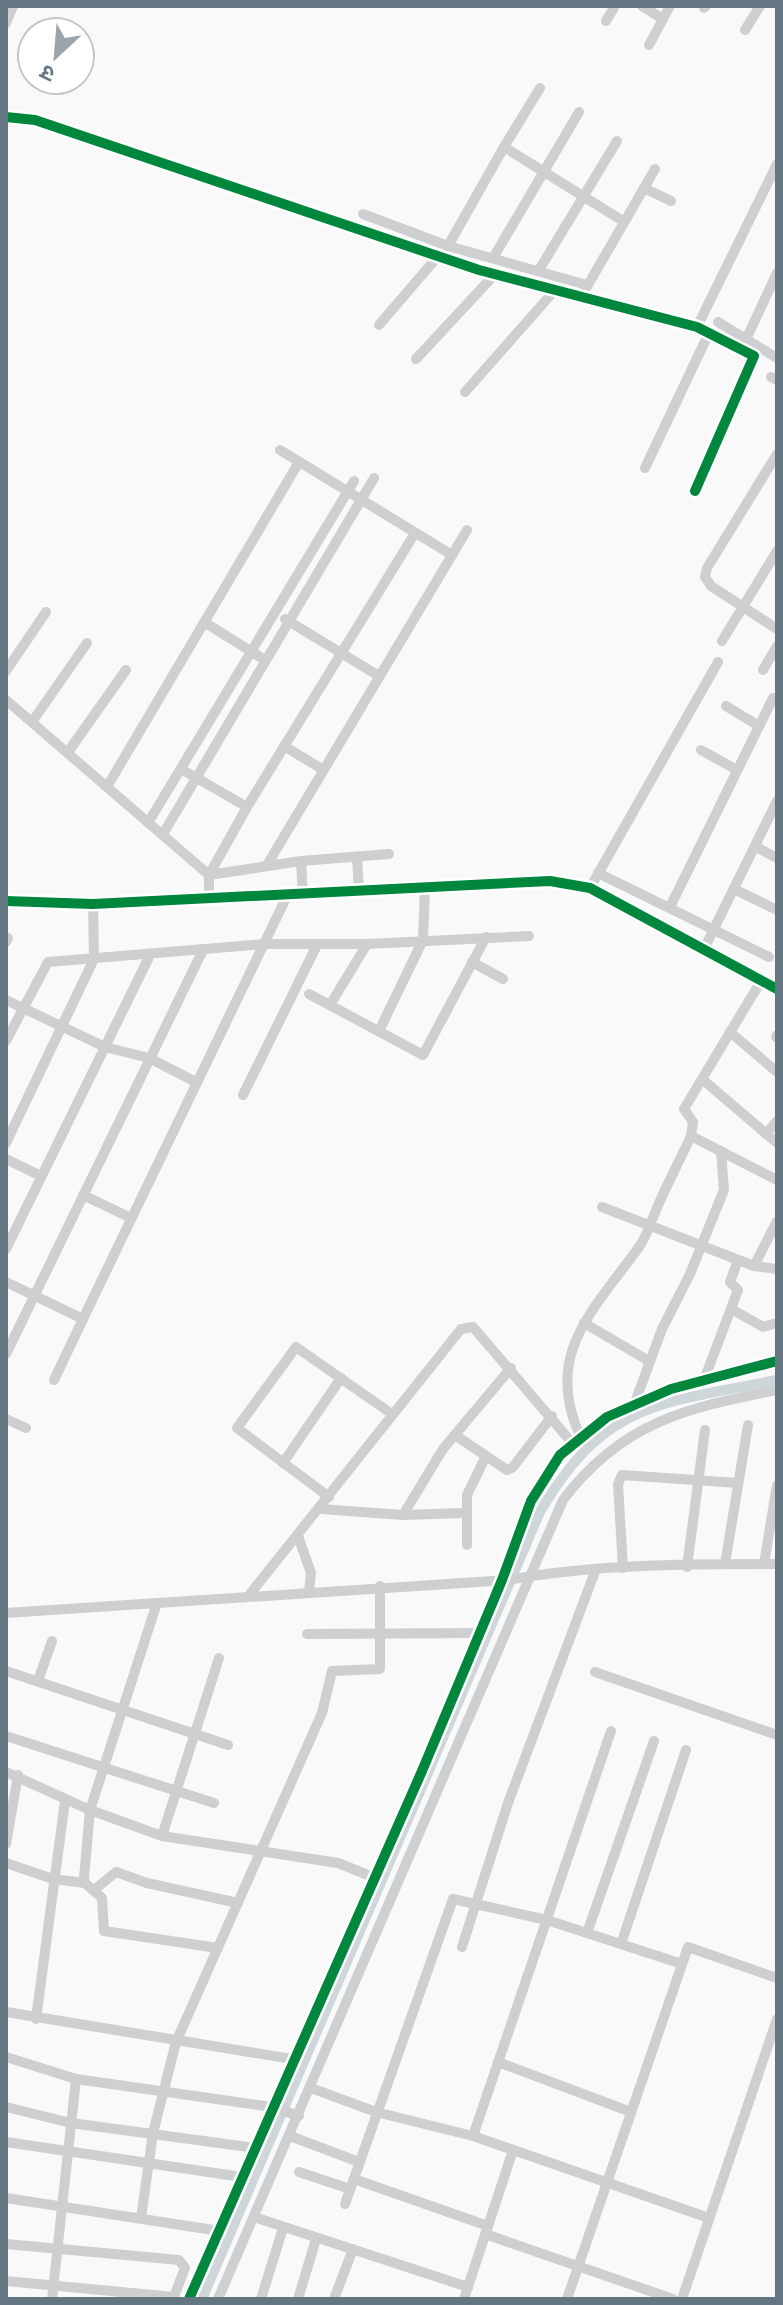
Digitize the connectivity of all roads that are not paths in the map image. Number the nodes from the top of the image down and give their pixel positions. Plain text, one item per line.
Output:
1 (13, 6) edge
2 (615, 6) edge
3 (642, 6) edge
4 (670, 6) edge
5 (760, 6) edge
6 (663, 19) junction
7 (606, 21) dead end
8 (6, 23) edge
9 (745, 30) dead end
10 (649, 45) dead end
11 (540, 88) dead end
12 (579, 112) dead end
13 (6, 117) edge
14 (617, 141) dead end
15 (504, 147) junction
16 (777, 164) edge
17 (655, 169) dead end
18 (543, 171) junction
19 (644, 188) junction
20 (583, 196) junction
21 (671, 201) dead end
22 (363, 214) dead end
23 (623, 221) junction
24 (448, 246) junction
25 (439, 255) junction
26 (493, 258) junction
27 (539, 270) junction
28 (496, 273) junction
29 (777, 273) edge
30 (555, 290) junction
31 (584, 290) junction
32 (718, 322) dead end
33 (379, 325) dead end
34 (697, 327) junction
35 (708, 335) junction
36 (744, 343) junction
37 (777, 358) edge
38 (416, 359) dead end
39 (465, 392) dead end
40 (280, 450) dead end
41 (777, 454) edge
42 (299, 462) junction
43 (645, 468) dead end
44 (374, 478) dead end
45 (354, 481) dead end
46 (695, 491) dead end
47 (349, 493) junction
48 (360, 500) junction
49 (467, 530) dead end
50 (415, 533) junction
51 (777, 551) edge
52 (452, 555) junction
53 (742, 608) junction
54 (46, 612) dead end
55 (276, 613) junction
56 (287, 621) junction
57 (204, 622) junction
58 (777, 629) edge
59 (722, 641) dead end
60 (87, 643) dead end
61 (777, 646) edge
62 (251, 652) junction
63 (340, 653) junction
64 (265, 660) junction
65 (718, 662) dead end
66 (126, 670) dead end
67 (763, 670) dead end
68 (6, 671) edge
69 (379, 676) junction
70 (773, 698) dead end
71 (6, 700) edge
72 (726, 706) dead end
73 (32, 722) junction
74 (759, 726) junction
75 (284, 746) junction
76 (701, 750) dead end
77 (68, 752) junction
78 (181, 769) junction
79 (322, 769) junction
80 (737, 770) junction
81 (197, 778) junction
82 (108, 785) junction
83 (777, 801) edge
84 (247, 807) junction
85 (148, 823) junction
86 (163, 834) junction
87 (756, 847) junction
88 (389, 854) dead end
89 (357, 857) junction
90 (777, 858) edge
91 (301, 861) junction
92 (267, 865) junction
93 (594, 880) junction
94 (359, 883) junction
95 (209, 887) junction
96 (302, 887) junction
97 (425, 888) junction
98 (734, 889) junction
99 (287, 896) junction
100 (6, 901) edge
101 (93, 904) junction
102 (670, 907) junction
103 (777, 910) edge
104 (529, 936) dead end
105 (486, 937) junction
106 (423, 940) junction
107 (709, 940) junction
108 (265, 944) junction
109 (367, 944) junction
110 (317, 945) junction
111 (202, 952) junction
112 (150, 955) junction
113 (769, 957) dead end
114 (94, 959) junction
115 (472, 962) junction
116 (503, 979) dead end
117 (761, 981) junction
118 (777, 989) edge
119 (309, 994) dead end
120 (6, 1000) edge
121 (330, 1005) junction
122 (23, 1009) junction
123 (63, 1029) junction
124 (379, 1031) junction
125 (730, 1032) junction
126 (6, 1041) edge
127 (105, 1047) junction
128 (149, 1058) junction
129 (777, 1072) edge
130 (702, 1079) junction
131 (196, 1082) junction
132 (243, 1095) dead end
133 (777, 1121) edge
134 (766, 1134) junction
135 (691, 1136) junction
136 (6, 1143) edge
137 (777, 1143) edge
138 (721, 1151) junction
139 (6, 1159) edge
140 (41, 1176) junction
141 (777, 1180) edge
142 (83, 1195) junction
143 (602, 1207) dead end
144 (131, 1218) junction
145 (777, 1221) edge
146 (650, 1227) junction
147 (703, 1245) junction
148 (6, 1249) edge
149 (738, 1260) junction
150 (754, 1266) junction
151 (777, 1269) edge
152 (6, 1282) edge
153 (34, 1296) junction
154 (733, 1310) junction
155 (83, 1319) junction
156 (584, 1323) junction
157 (777, 1323) edge
158 (6, 1354) edge
159 (649, 1361) junction
160 (777, 1361) edge
161 (511, 1368) junction
162 (341, 1378) junction
163 (54, 1380) dead end
164 (704, 1380) junction
165 (777, 1390) edge
166 (634, 1405) junction
167 (392, 1414) junction
168 (552, 1416) junction
169 (6, 1419) edge
170 (748, 1425) dead end
171 (26, 1428) dead end
172 (705, 1430) dead end
173 (455, 1435) junction
174 (577, 1441) junction
175 (485, 1458) junction
176 (283, 1463) junction
177 (699, 1479) junction
178 (738, 1483) junction
179 (777, 1485) edge
180 (329, 1497) junction
181 (321, 1509) junction
182 (465, 1513) junction
183 (403, 1515) junction
184 (298, 1536) junction
185 (467, 1545) dead end
186 (725, 1564) junction
187 (764, 1564) junction
188 (777, 1564) edge
189 (687, 1567) junction
190 (623, 1568) junction
191 (596, 1569) junction
192 (528, 1575) junction
193 (505, 1580) junction
194 (310, 1583) junction
195 (380, 1586) junction
196 (250, 1594) junction
197 (156, 1606) junction
198 (6, 1613) edge
199 (379, 1633) junction
200 (479, 1633) junction
201 (307, 1634) dead end
202 (52, 1641) dead end
203 (219, 1658) dead end
204 (6, 1671) edge
205 (595, 1672) dead end
206 (38, 1681) junction
207 (123, 1707) junction
208 (611, 1731) dead end
209 (194, 1732) junction
210 (777, 1735) edge
211 (6, 1736) edge
212 (654, 1741) dead end
213 (228, 1745) dead end
214 (686, 1750) dead end
215 (103, 1768) junction
216 (6, 1772) edge
217 (18, 1775) junction
218 (176, 1791) junction
219 (65, 1801) junction
220 (214, 1803) dead end
221 (90, 1810) junction
222 (162, 1836) junction
223 (6, 1844) edge
224 (262, 1851) junction
225 (6, 1863) edge
226 (373, 1877) junction
227 (53, 1879) junction
228 (90, 1887) junction
229 (238, 1903) junction
230 (475, 1905) junction
231 (547, 1920) junction
232 (587, 1933) junction
233 (621, 1944) junction
234 (462, 1947) dead end
235 (218, 1948) junction
236 (682, 1964) junction
237 (777, 1978) edge
238 (6, 2012) edge
239 (36, 2019) junction
240 (777, 2019) edge
241 (176, 2042) junction
242 (6, 2057) edge
243 (292, 2059) junction
244 (498, 2062) junction
245 (76, 2079) junction
246 (311, 2088) junction
247 (161, 2090) junction
248 (6, 2107) edge
249 (275, 2108) junction
250 (376, 2112) junction
251 (631, 2112) junction
252 (296, 2115) junction
253 (71, 2123) junction
254 (153, 2133) junction
255 (290, 2136) junction
256 (473, 2136) junction
257 (6, 2142) edge
258 (256, 2148) junction
259 (66, 2150) junction
260 (513, 2150) junction
261 (359, 2162) junction
262 (151, 2163) junction
263 (299, 2172) dead end
264 (242, 2177) junction
265 (607, 2183) junction
266 (352, 2184) junction
267 (6, 2198) edge
268 (345, 2204) dead end
269 (61, 2205) junction
270 (254, 2217) junction
271 (141, 2218) junction
272 (709, 2218) junction
273 (283, 2228) junction
274 (486, 2230) junction
275 (220, 2231) junction
276 (316, 2239) junction
277 (6, 2244) edge
278 (56, 2247) junction
279 (353, 2249) junction
280 (578, 2266) junction
281 (6, 2281) edge
282 (53, 2285) junction
283 (468, 2287) junction
284 (174, 2298) edge
285 (52, 2299) edge
286 (189, 2299) edge
287 (218, 2299) edge
288 (261, 2299) edge
289 (298, 2299) edge
290 (334, 2299) edge
291 (464, 2299) edge
292 (567, 2299) edge
293 (673, 2299) edge
294 (682, 2299) edge

1 - 8 street
2 - 7 street
3 - 6 street
4 - 6 street
5 - 9 street
6 - 10 street
11 - 15 street
12 - 18 street
13 - 25 street
14 - 20 street
15 - 18 street
15 - 24 street
16 - 34 street
17 - 19 street
18 - 20 street
18 - 26 street
19 - 21 street
19 - 23 street
20 - 23 street
20 - 27 street
22 - 24 street
23 - 31 street
24 - 26 street
25 - 28 street
25 - 33 street
26 - 27 street
27 - 31 street
28 - 30 street
28 - 38 street
29 - 36 street
30 - 31 street
30 - 39 street
31 - 34 street
32 - 36 street
34 - 35 street
35 - 36 street
35 - 43 street
36 - 37 street
36 - 46 street
40 - 42 street
41 - 53 street
42 - 47 street
42 - 57 street
44 - 48 street
45 - 47 street
47 - 48 street
47 - 55 street
48 - 50 street
48 - 56 street
49 - 52 street
50 - 52 street
50 - 63 street
51 - 53 street
52 - 69 street
53 - 58 street
53 - 59 street
54 - 68 street
55 - 56 street
55 - 62 street
56 - 63 street
56 - 64 street
57 - 62 street
57 - 82 street
60 - 73 street
61 - 67 street
62 - 64 street
62 - 78 street
63 - 69 street
63 - 75 street
64 - 81 street
65 - 93 street
66 - 77 street
69 - 79 street
70 - 74 street
71 - 73 street
72 - 74 street
73 - 77 street
74 - 80 street
75 - 79 street
75 - 84 street
76 - 80 street
77 - 82 street
78 - 81 street
78 - 85 street
79 - 92 street
80 - 102 street
81 - 84 street
81 - 86 street
82 - 85 street
83 - 87 street
84 - 95 street
85 - 86 street
86 - 95 street
87 - 90 street
87 - 98 street
88 - 89 street
89 - 91 street
89 - 94 street
91 - 92 street
91 - 96 street
92 - 95 street
93 - 97 street
93 - 102 street
93 - 107 street
94 - 96 street
94 - 97 street
95 - 99 street
95 - 101 street
96 - 99 street
97 - 106 street
98 - 103 street
98 - 107 street
99 - 108 street
100 - 101 street
101 - 114 street
102 - 107 street
104 - 105 street
105 - 106 street
105 - 115 street
106 - 109 street
106 - 124 street
107 - 113 street
107 - 117 street
108 - 110 street
108 - 111 street
108 - 131 street
109 - 110 street
109 - 121 street
110 - 132 street
111 - 112 street
111 - 128 street
112 - 114 street
112 - 127 street
114 - 122 street
114 - 123 street
115 - 116 street
115 - 124 street
117 - 118 street
117 - 125 street
119 - 121 street
120 - 122 street
121 - 124 street
122 - 123 street
122 - 126 street
123 - 127 street
123 - 136 street
125 - 129 street
125 - 130 street
127 - 128 street
127 - 140 street
128 - 131 street
128 - 142 street
130 - 134 street
130 - 135 street
131 - 144 street
133 - 134 street
134 - 137 street
135 - 138 street
135 - 146 street
138 - 141 street
138 - 147 street
139 - 140 street
140 - 148 street
142 - 144 street
142 - 153 street
143 - 146 street
144 - 155 street
145 - 150 street
146 - 147 street
146 - 156 street
147 - 149 street
147 - 159 street
149 - 150 street
149 - 154 street
150 - 151 street
152 - 153 street
153 - 155 street
153 - 158 street
154 - 157 street
154 - 164 street
155 - 163 street
156 - 159 street
156 - 174 street
159 - 166 street
160 - 164 street
161 - 167 street
161 - 168 street
161 - 173 street
162 - 167 street
162 - 176 street
162 - 176 street
164 - 166 street
165 - 192 street
166 - 174 street
167 - 180 street
168 - 174 street
168 - 175 street
169 - 171 street
170 - 178 street
172 - 177 street
173 - 175 street
173 - 183 street
174 - 193 street
175 - 182 street
176 - 180 street
177 - 178 street
177 - 189 street
177 - 190 street
178 - 186 street
179 - 187 street
180 - 181 street
181 - 183 street
181 - 184 street
182 - 183 street
182 - 185 street
184 - 194 street
184 - 196 street
186 - 187 street
186 - 189 street
187 - 188 street
189 - 190 street
190 - 191 street
191 - 192 street
191 - 230 street
192 - 193 street
192 - 246 street
193 - 195 street
193 - 200 street
194 - 195 street
194 - 196 street
195 - 199 street
196 - 197 street
197 - 198 street
197 - 207 street
199 - 200 street
199 - 201 street
199 - 224 street
200 - 226 street
202 - 206 street
203 - 209 street
204 - 206 street
205 - 210 street
206 - 207 street
207 - 209 street
207 - 215 street
208 - 231 street
209 - 213 street
209 - 218 street
211 - 215 street
212 - 232 street
214 - 233 street
215 - 218 street
215 - 221 street
216 - 217 street
217 - 219 street
217 - 223 street
218 - 220 street
218 - 222 street
219 - 221 street
219 - 227 street
221 - 222 street
221 - 228 street
222 - 224 street
224 - 226 street
224 - 229 street
225 - 227 street
226 - 243 street
227 - 228 street
227 - 239 street
228 - 229 street
228 - 235 street
229 - 235 street
230 - 231 street
230 - 234 street
230 - 250 street
231 - 232 street
231 - 244 street
232 - 233 street
233 - 236 street
235 - 241 street
236 - 237 street
236 - 251 street
238 - 239 street
239 - 241 street
240 - 272 street
241 - 243 street
241 - 247 street
242 - 245 street
243 - 249 street
244 - 251 street
244 - 256 street
245 - 247 street
245 - 253 street
246 - 250 street
246 - 252 street
247 - 249 street
247 - 254 street
248 - 253 street
249 - 252 street
249 - 258 street
250 - 256 street
250 - 261 street
251 - 265 street
252 - 255 street
253 - 254 street
253 - 259 street
254 - 258 street
254 - 262 street
255 - 261 street
255 - 270 street
256 - 260 street
257 - 259 street
258 - 264 street
259 - 262 street
259 - 269 street
260 - 265 street
260 - 274 street
261 - 266 street
262 - 264 street
262 - 271 street
263 - 266 street
264 - 275 street
265 - 272 street
265 - 280 street
266 - 268 street
266 - 274 street
267 - 269 street
269 - 271 street
269 - 278 street
270 - 273 street
270 - 287 street
271 - 275 street
272 - 294 street
273 - 276 street
273 - 288 street
274 - 280 street
274 - 283 street
275 - 286 street
276 - 279 street
276 - 289 street
277 - 278 street
278 - 282 street
278 - 284 street
279 - 283 street
279 - 290 street
280 - 292 street
280 - 293 street
281 - 282 street
282 - 284 street
282 - 285 street
283 - 291 street

